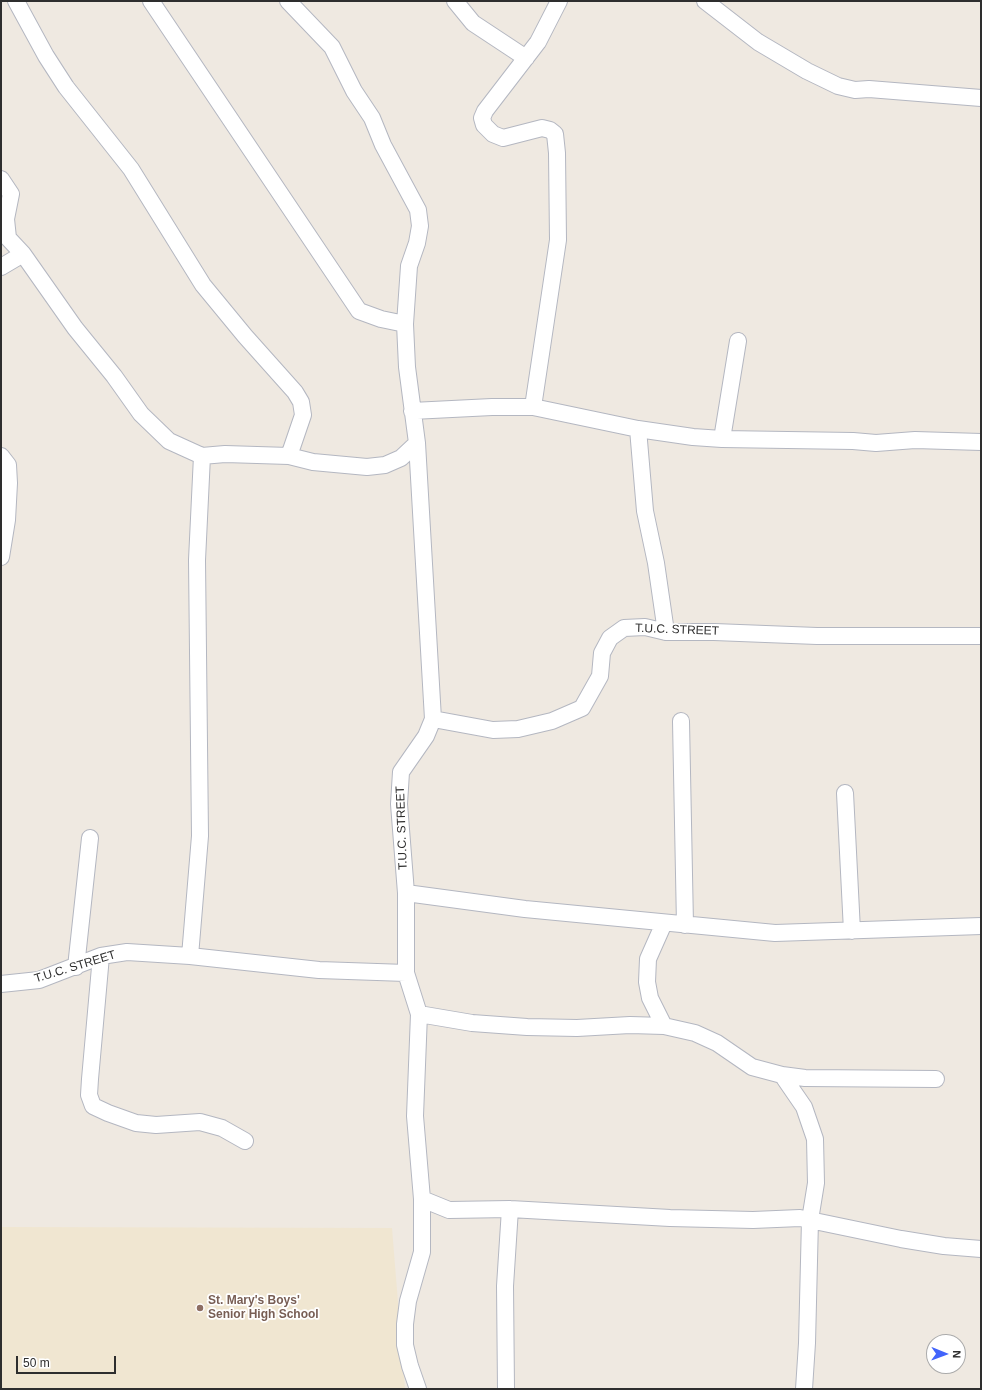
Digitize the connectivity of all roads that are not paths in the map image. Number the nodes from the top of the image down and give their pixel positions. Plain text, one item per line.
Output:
1 (16, 1) edge
2 (152, 1) edge
3 (288, 1) edge
4 (454, 1) edge
5 (559, 1) edge
6 (705, 1) edge
7 (526, 58) junction
8 (981, 98) edge
9 (1, 179) edge
10 (23, 254) junction
11 (1, 267) edge
12 (405, 324) junction
13 (738, 341) dead end
14 (533, 407) junction
15 (412, 411) junction
16 (638, 429) junction
17 (722, 439) junction
18 (981, 442) edge
19 (416, 443) junction
20 (1, 456) edge
21 (202, 456) junction
22 (290, 456) junction
23 (1, 557) edge
24 (666, 632) junction
25 (981, 636) edge
26 (433, 719) junction
27 (681, 721) dead end
28 (845, 793) dead end
29 (90, 838) dead end
30 (406, 893) junction
31 (664, 923) junction
32 (685, 925) junction
33 (981, 926) edge
34 (852, 931) junction
35 (101, 956) junction
36 (190, 956) junction
37 (76, 967) junction
38 (406, 973) junction
39 (1, 984) edge
40 (419, 1014) junction
41 (664, 1026) junction
42 (782, 1075) junction
43 (936, 1079) dead end
44 (245, 1141) dead end
45 (422, 1199) junction
46 (510, 1209) junction
47 (810, 1220) junction
48 (981, 1249) edge
49 (418, 1389) edge
50 (506, 1389) edge
51 (804, 1389) edge

1 - 22 street
2 - 12 street
3 - 12 street
4 - 7 street
5 - 7 street
6 - 8 street
7 - 14 street
9 - 10 street
10 - 11 street
10 - 21 street
12 - 15 street
13 - 17 street
14 - 15 street
14 - 16 street
15 - 19 street
16 - 17 street
16 - 24 street
17 - 18 street
19 - 22 street
19 - 26 street
20 - 23 street
21 - 22 street
21 - 36 street
24 - 25 street, T.U.C. STREET
24 - 26 street, T.U.C. STREET
26 - 30 street, T.U.C. STREET
27 - 32 street
28 - 34 street
29 - 37 street
30 - 31 street
30 - 38 street, T.U.C. STREET
31 - 32 street
31 - 41 street
32 - 34 street
33 - 34 street
35 - 36 street, T.U.C. STREET
35 - 37 street, T.U.C. STREET
35 - 44 street
36 - 38 street, T.U.C. STREET
37 - 39 street, T.U.C. STREET
38 - 40 street
40 - 41 street
40 - 45 street
41 - 42 street
42 - 43 street
42 - 47 street
45 - 46 street
45 - 49 street
46 - 47 street
46 - 50 street
47 - 48 street
47 - 51 street

